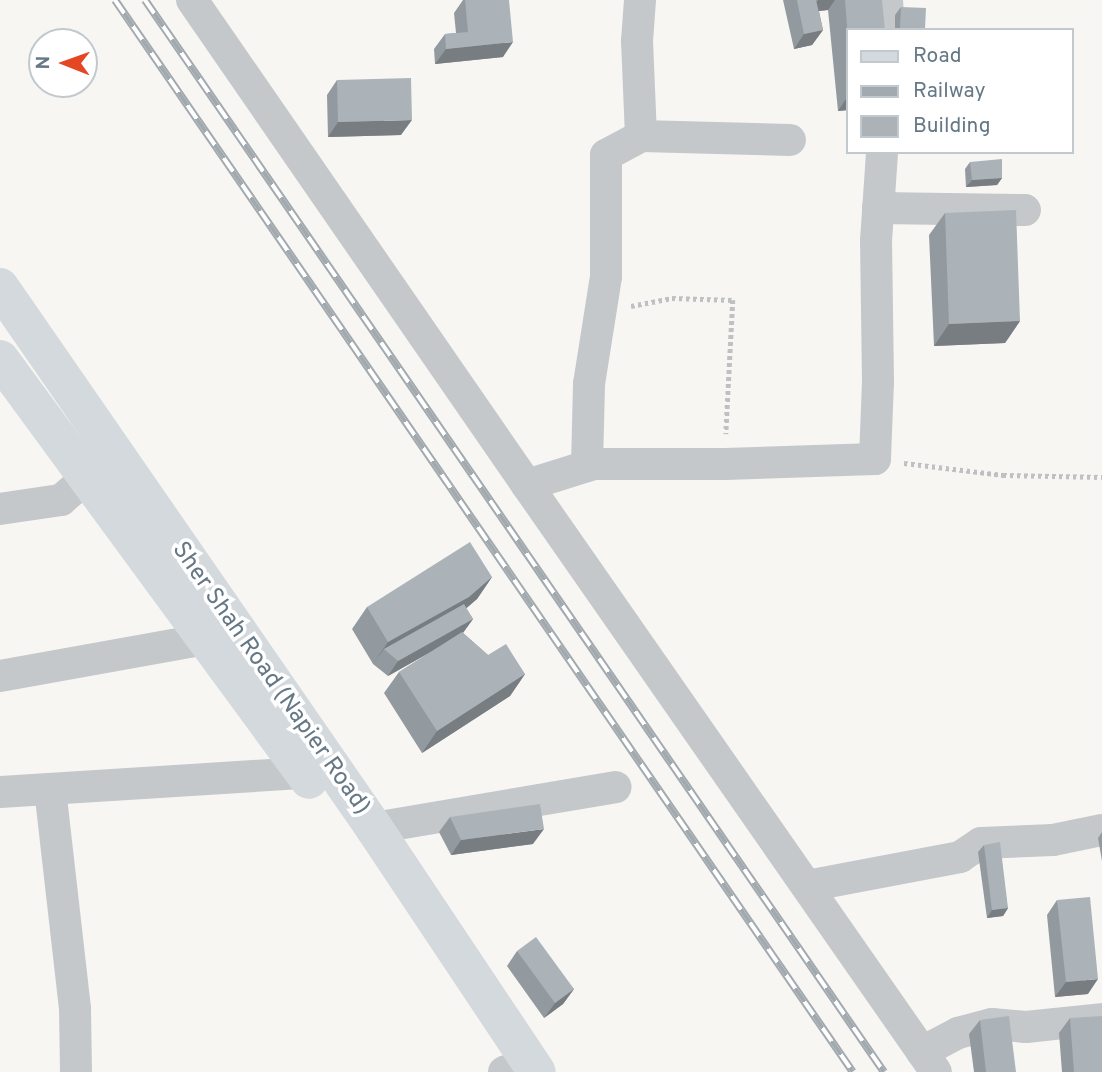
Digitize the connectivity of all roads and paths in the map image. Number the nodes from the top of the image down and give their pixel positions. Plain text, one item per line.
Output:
1 (192, 0) edge
2 (640, 0) edge
3 (887, 0) edge
4 (888, 28) edge
5 (641, 136) junction
6 (790, 140) dead end
7 (882, 154) edge
8 (878, 208) junction
9 (1025, 210) dead end
10 (0, 287) edge
11 (600, 311) junction
12 (0, 359) edge
13 (875, 459) junction
14 (724, 464) junction
15 (587, 466) junction
16 (87, 477) junction
17 (1102, 477) edge
18 (527, 485) junction
19 (0, 509) edge
20 (206, 639) junction
21 (0, 676) edge
22 (304, 773) junction
23 (616, 787) dead end
24 (50, 789) junction
25 (0, 792) edge
26 (374, 828) junction
27 (1102, 830) edge
28 (807, 886) junction
29 (1102, 1019) edge
30 (929, 1062) edge
31 (76, 1072) edge
32 (505, 1072) edge
33 (537, 1072) edge

1 - 18 street
2 - 5 street
3 - 4 street
5 - 6 street
5 - 11 street
7 - 8 street
8 - 9 street
8 - 13 street
10 - 26 main road, Sher Shah Road (Napier Road)
11 - 14 path
11 - 15 street
12 - 16 main road, Sher Shah Road (Napier Road)
13 - 14 street
13 - 17 path
14 - 15 street
15 - 18 street
16 - 19 street
16 - 20 main road, Sher Shah Road (Napier Road)
18 - 28 street
20 - 21 street
20 - 22 main road, Sher Shah Road (Napier Road)
22 - 24 street
22 - 32 main road, Sher Shah Road (Napier Road)
23 - 26 street
24 - 25 street
24 - 31 street
26 - 33 main road, Sher Shah Road (Napier Road)
27 - 28 street
28 - 30 street
29 - 30 street

